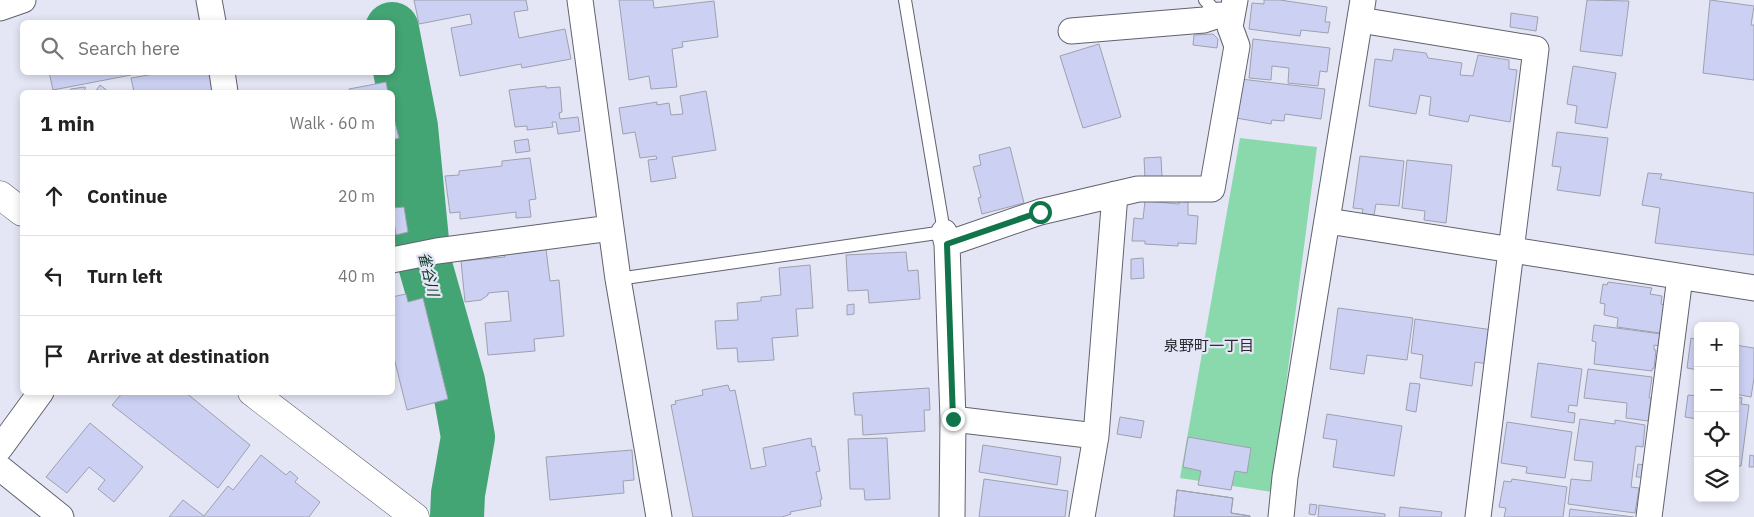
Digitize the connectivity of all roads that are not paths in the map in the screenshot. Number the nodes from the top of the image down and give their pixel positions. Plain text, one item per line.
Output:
1 (23, 0) edge
2 (209, 0) edge
3 (580, 0) edge
4 (905, 0) edge
5 (0, 8) edge
6 (1222, 10) edge
7 (1362, 10) edge
8 (213, 20) edge
9 (1071, 31) dead end
10 (222, 75) edge
11 (225, 90) edge
12 (1115, 194) junction
13 (0, 195) edge
14 (20, 210) edge
15 (1328, 221) junction
16 (611, 228) junction
17 (945, 238) junction
18 (1512, 250) junction
19 (415, 255) edge
20 (1680, 277) junction
21 (618, 279) junction
22 (1754, 288) edge
23 (39, 395) edge
24 (259, 395) edge
25 (277, 403) edge
26 (953, 419) junction
27 (1096, 436) junction
28 (0, 448) edge
29 (0, 468) edge
30 (405, 514) edge
31 (62, 517) edge
32 (659, 517) edge
33 (952, 517) edge
34 (1082, 517) edge
35 (1281, 517) edge
36 (1478, 517) edge
37 (1650, 517) edge

1 - 5 street
2 - 8 street
3 - 16 street
4 - 17 lane
6 - 9 street
6 - 12 street
7 - 15 street
7 - 18 street
10 - 11 street
12 - 17 street
12 - 27 street
13 - 14 street
15 - 18 street
15 - 35 street
16 - 19 street
16 - 21 street
17 - 21 lane
17 - 26 street
18 - 20 street
18 - 36 street
20 - 22 street
20 - 37 street
21 - 32 street
23 - 28 street
24 - 25 street
25 - 30 street
26 - 27 street
26 - 33 street
27 - 34 street
29 - 31 street

